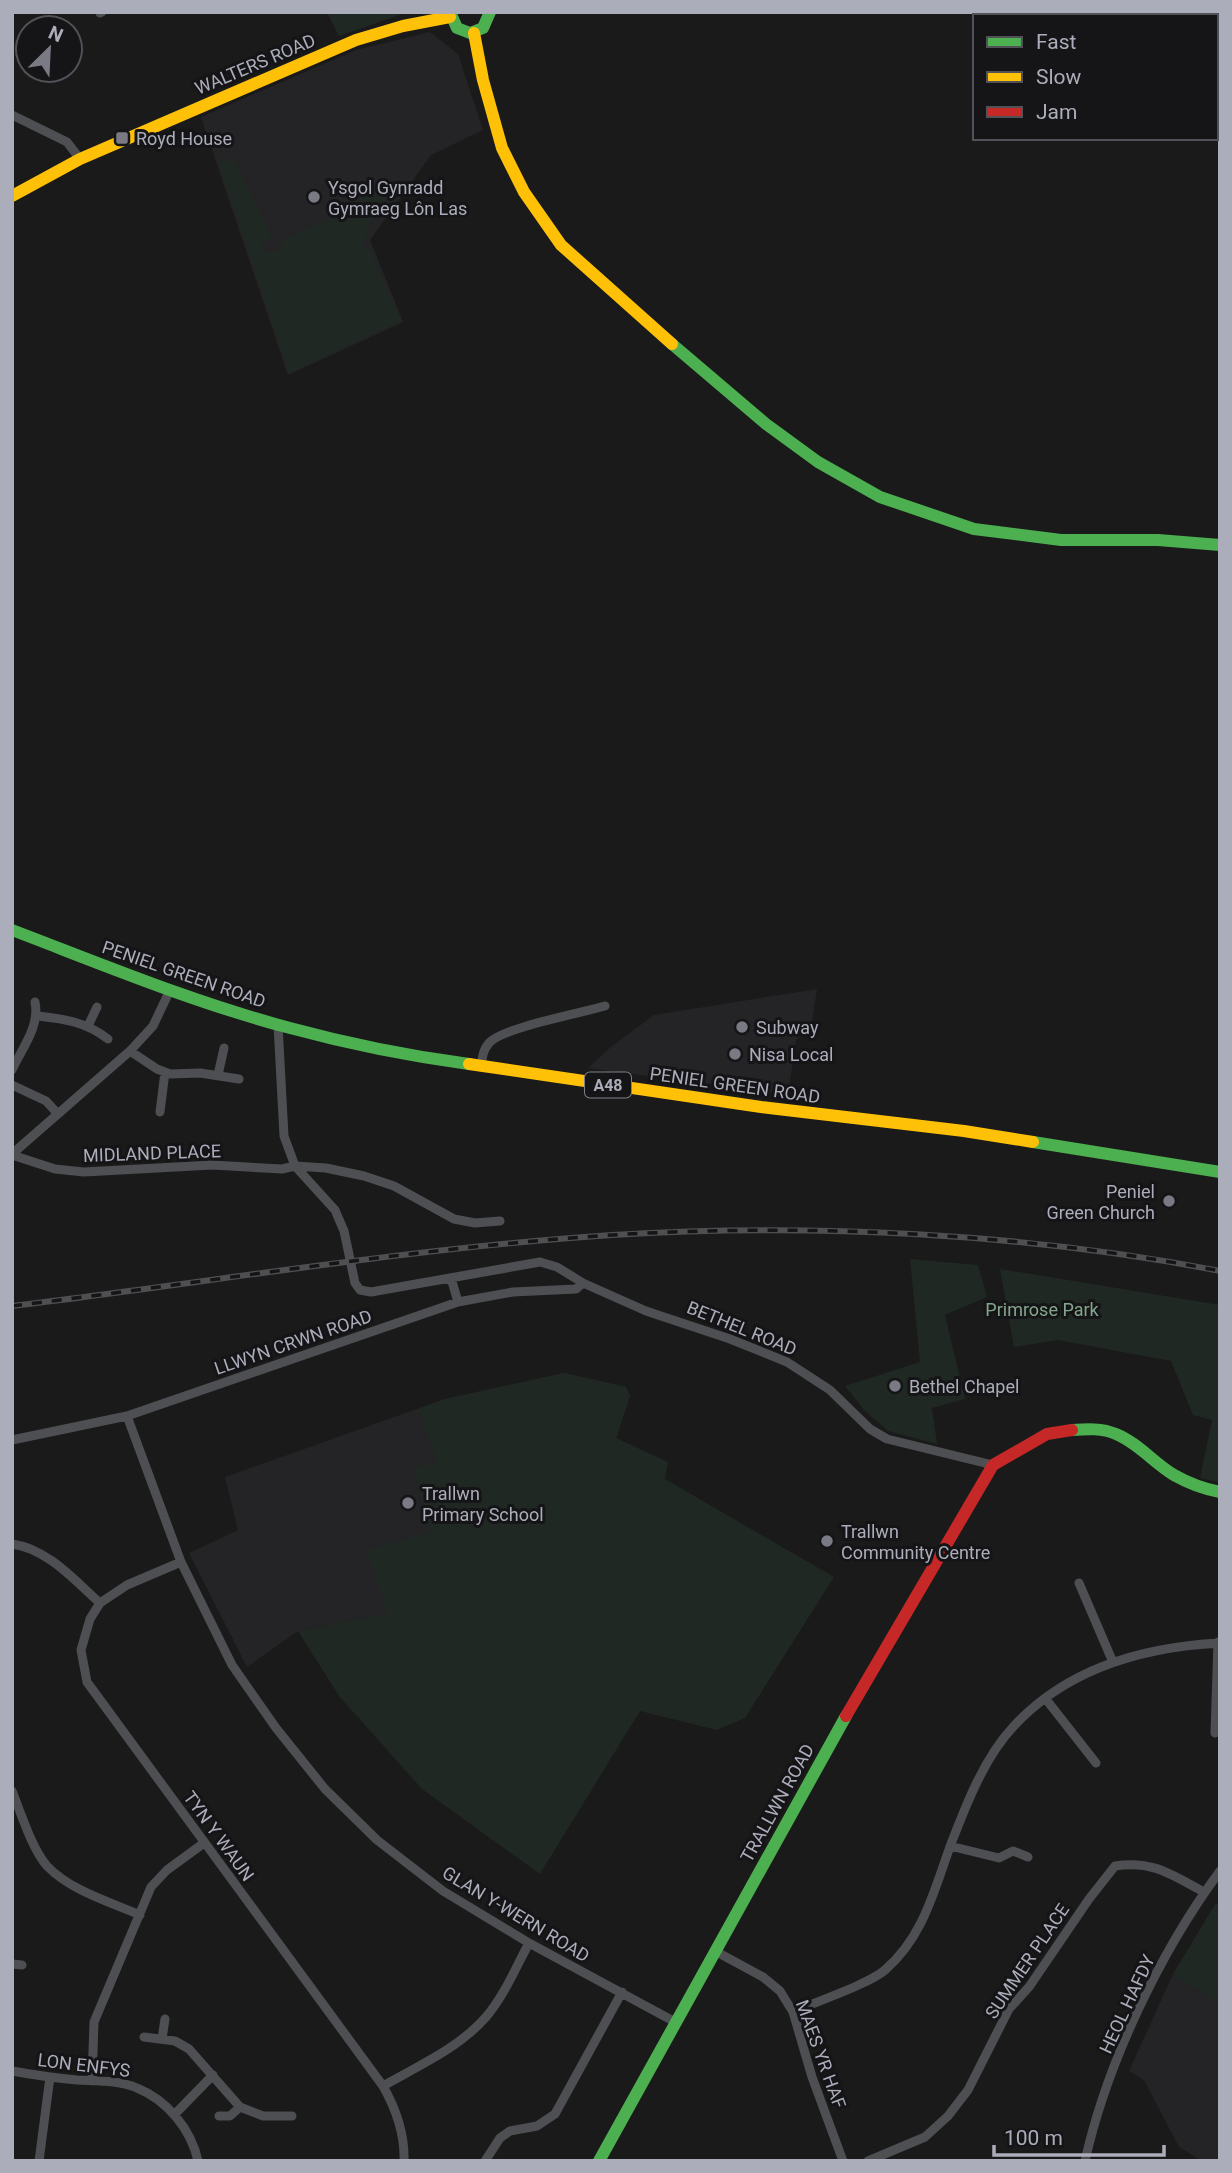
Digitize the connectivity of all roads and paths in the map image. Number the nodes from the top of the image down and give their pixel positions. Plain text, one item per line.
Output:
1 (490, 12) edge
2 (450, 14) edge
3 (474, 33) junction
4 (12, 115) edge
5 (80, 159) junction
6 (12, 196) edge
7 (1220, 545) edge
8 (12, 930) edge
9 (170, 990) junction
10 (35, 1002) dead end
11 (605, 1006) dead end
12 (97, 1007) dead end
13 (38, 1016) junction
14 (278, 1024) junction
15 (88, 1026) junction
16 (108, 1039) dead end
17 (224, 1048) dead end
18 (130, 1051) junction
19 (481, 1067) junction
20 (12, 1070) edge
21 (165, 1072) junction
22 (218, 1075) junction
23 (239, 1079) dead end
24 (12, 1085) edge
25 (160, 1112) dead end
26 (58, 1114) junction
27 (12, 1154) edge
28 (295, 1166) junction
29 (1220, 1172) edge
30 (500, 1221) dead end
31 (451, 1278) junction
32 (583, 1283) junction
33 (458, 1303) junction
34 (127, 1416) junction
35 (12, 1440) edge
36 (992, 1465) junction
37 (1220, 1492) edge
38 (12, 1544) edge
39 (181, 1562) junction
40 (1079, 1583) dead end
41 (100, 1603) junction
42 (1219, 1643) edge
43 (1112, 1660) junction
44 (1045, 1698) junction
45 (1215, 1733) dead end
46 (1096, 1763) dead end
47 (12, 1791) edge
48 (204, 1843) junction
49 (950, 1846) junction
50 (1028, 1857) dead end
51 (1220, 1871) edge
52 (1204, 1892) junction
53 (140, 1915) junction
54 (529, 1943) junction
55 (715, 1951) junction
56 (622, 1992) junction
57 (793, 2012) junction
58 (164, 2019) dead end
59 (677, 2023) junction
60 (144, 2037) dead end
61 (162, 2039) junction
62 (12, 2071) edge
63 (213, 2076) junction
64 (50, 2077) junction
65 (92, 2081) junction
66 (383, 2086) junction
67 (240, 2107) junction
68 (174, 2115) junction
69 (219, 2116) dead end
70 (292, 2116) dead end
71 (39, 2161) edge
72 (198, 2161) edge
73 (404, 2161) edge
74 (485, 2161) edge
75 (599, 2161) edge
76 (844, 2161) edge
77 (868, 2161) edge
78 (1085, 2161) edge

1 - 3 main road
2 - 3 main road
2 - 5 main road, WALTERS ROAD
3 - 7 main road
4 - 5 street
5 - 6 main road, WALTERS ROAD
8 - 9 main road, PENIEL GREEN ROAD / A48
9 - 14 main road, PENIEL GREEN ROAD / A48
9 - 18 street
10 - 13 street
11 - 19 street
12 - 15 street
13 - 15 street
13 - 20 street
14 - 19 main road, PENIEL GREEN ROAD / A48
14 - 28 street
15 - 16 street
17 - 22 street
18 - 21 street
18 - 26 street
19 - 29 main road, PENIEL GREEN ROAD / A48
21 - 22 street
21 - 25 street
22 - 23 street
24 - 26 street
26 - 27 street
27 - 28 street, MIDLAND PLACE
28 - 30 street, MIDLAND PLACE
28 - 31 street, BETHEL ROAD
31 - 32 street, BETHEL ROAD
31 - 33 street
32 - 33 street, LLWYN CRWN ROAD
32 - 36 street, BETHEL ROAD
33 - 34 street, LLWYN CRWN ROAD
34 - 35 street, LLWYN CRWN ROAD
34 - 39 street, GLAN Y-WERN ROAD
36 - 37 main road
36 - 55 main road, TRALLWN ROAD
38 - 41 street
39 - 41 street
39 - 54 street, GLAN Y-WERN ROAD
40 - 43 street
41 - 48 street, TYN Y WAUN
42 - 43 street
42 - 45 street
43 - 44 street
44 - 46 street
44 - 49 street
47 - 53 street
48 - 53 street
48 - 66 street, TYN Y WAUN
49 - 50 street
49 - 57 street
51 - 52 street, HEOL HAFDY
52 - 77 street, SUMMER PLACE
52 - 78 street, HEOL HAFDY
53 - 65 street
54 - 56 street, GLAN Y-WERN ROAD
54 - 66 street
55 - 57 street, MAES YR HAF
55 - 59 main road, TRALLWN ROAD
56 - 59 street, GLAN Y-WERN ROAD
56 - 74 street
57 - 76 street, MAES YR HAF
58 - 61 street
59 - 75 main road, TRALLWN ROAD
60 - 61 street
61 - 63 street
62 - 64 street, LON ENFYS
63 - 67 street
63 - 68 street
64 - 65 street, LON ENFYS
64 - 71 street
65 - 68 street, LON ENFYS
66 - 73 street, TYN Y WAUN
67 - 69 street
67 - 70 street
68 - 72 street, LON ENFYS

